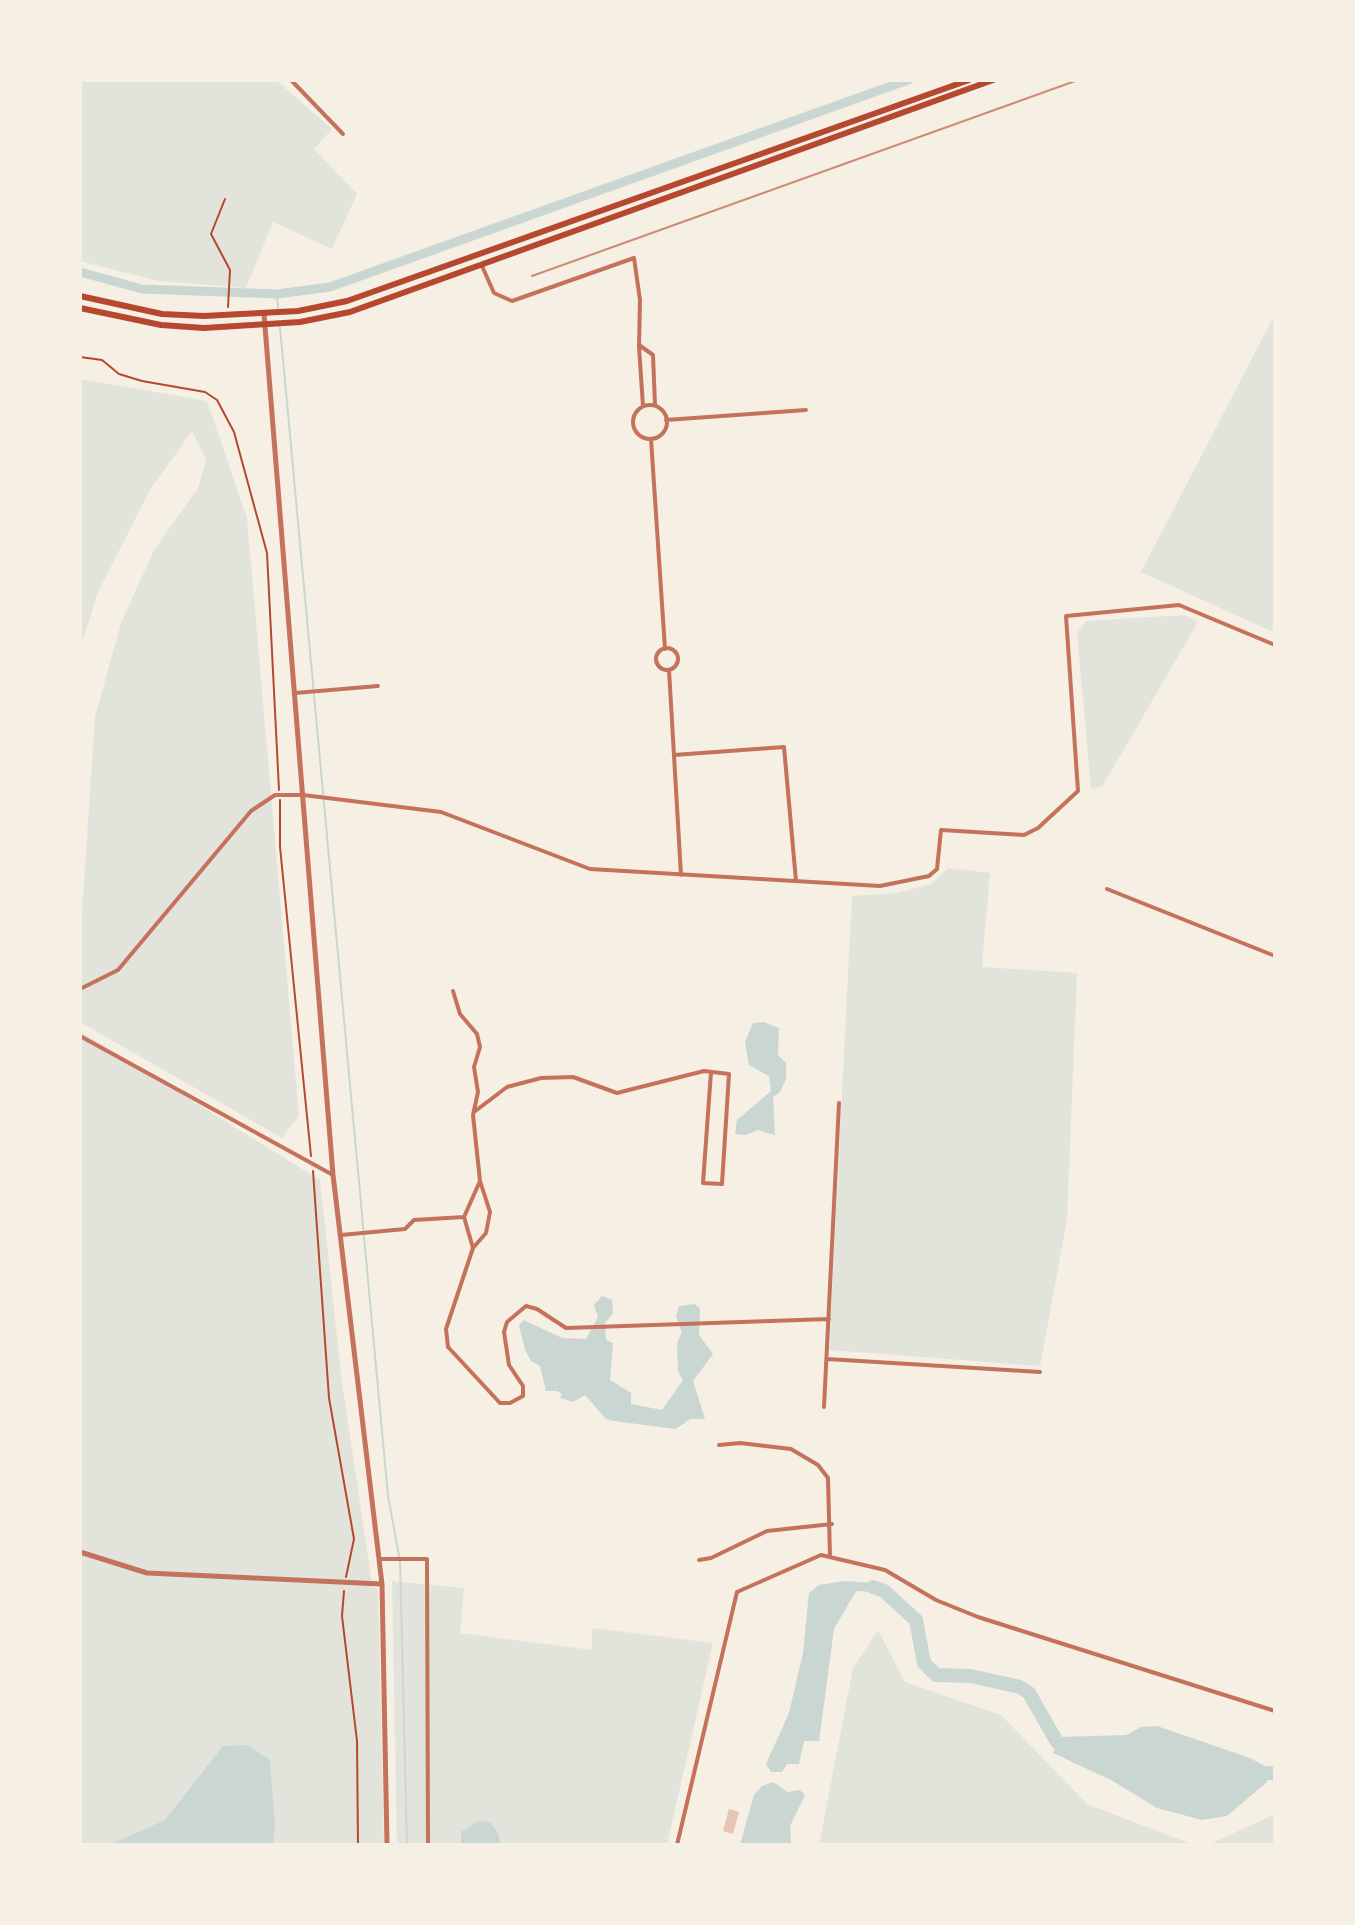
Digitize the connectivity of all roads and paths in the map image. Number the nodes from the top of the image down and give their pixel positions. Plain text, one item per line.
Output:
1 (291, 80) edge
2 (969, 80) edge
3 (993, 80) edge
4 (343, 134) dead end
5 (225, 199) dead end
6 (482, 266) junction
7 (80, 296) edge
8 (80, 308) edge
9 (264, 314) junction
10 (228, 316) junction
11 (265, 325) junction
12 (639, 345) junction
13 (80, 357) edge
14 (655, 405) junction
15 (643, 406) junction
16 (806, 410) dead end
17 (666, 420) junction
18 (651, 439) junction
19 (1275, 645) edge
20 (665, 649) junction
21 (669, 670) junction
22 (378, 686) dead end
23 (295, 693) junction
24 (674, 755) junction
25 (280, 795) junction
26 (303, 795) junction
27 (681, 875) junction
28 (796, 881) junction
29 (1107, 889) dead end
30 (1275, 956) edge
31 (80, 989) edge
32 (453, 991) dead end
33 (80, 1036) edge
34 (711, 1072) junction
35 (839, 1103) dead end
36 (474, 1112) junction
37 (312, 1163) junction
38 (333, 1175) junction
39 (480, 1181) junction
40 (464, 1217) junction
41 (340, 1235) junction
42 (473, 1248) junction
43 (829, 1319) junction
44 (827, 1359) junction
45 (1040, 1372) dead end
46 (824, 1407) dead end
47 (719, 1445) dead end
48 (832, 1524) junction
49 (80, 1552) edge
50 (830, 1557) junction
51 (379, 1559) junction
52 (699, 1560) dead end
53 (344, 1582) junction
54 (382, 1584) junction
55 (1275, 1711) edge
56 (358, 1845) edge
57 (387, 1845) edge
58 (428, 1845) edge
59 (677, 1845) edge

1 - 4 street
2 - 9 main road
3 - 6 main road
5 - 10 path
6 - 11 main road
6 - 12 street
7 - 10 main road
8 - 11 main road
9 - 10 main road
9 - 11 street
11 - 23 street
12 - 14 street
12 - 15 street
13 - 25 path
14 - 15 street
14 - 17 street
15 - 18 street
16 - 17 street
17 - 18 street
18 - 20 street
19 - 28 street
20 - 21 street
20 - 21 street
21 - 24 street
22 - 23 street
23 - 26 street
24 - 27 street
24 - 28 street
25 - 26 street
25 - 31 street
25 - 37 path
26 - 27 street
26 - 38 street
27 - 28 street
29 - 30 street
32 - 36 street
33 - 37 street
34 - 34 street
34 - 36 street
35 - 43 street
36 - 39 street
37 - 38 street
37 - 53 path
38 - 41 street
39 - 40 street
39 - 42 street
40 - 41 street
40 - 42 street
41 - 51 street
42 - 43 street
43 - 44 street
44 - 45 street
44 - 46 street
47 - 48 street
48 - 50 street
48 - 52 street
49 - 53 street
50 - 55 street
50 - 59 street
51 - 54 street
51 - 58 street
53 - 54 street
53 - 56 path
54 - 57 street

